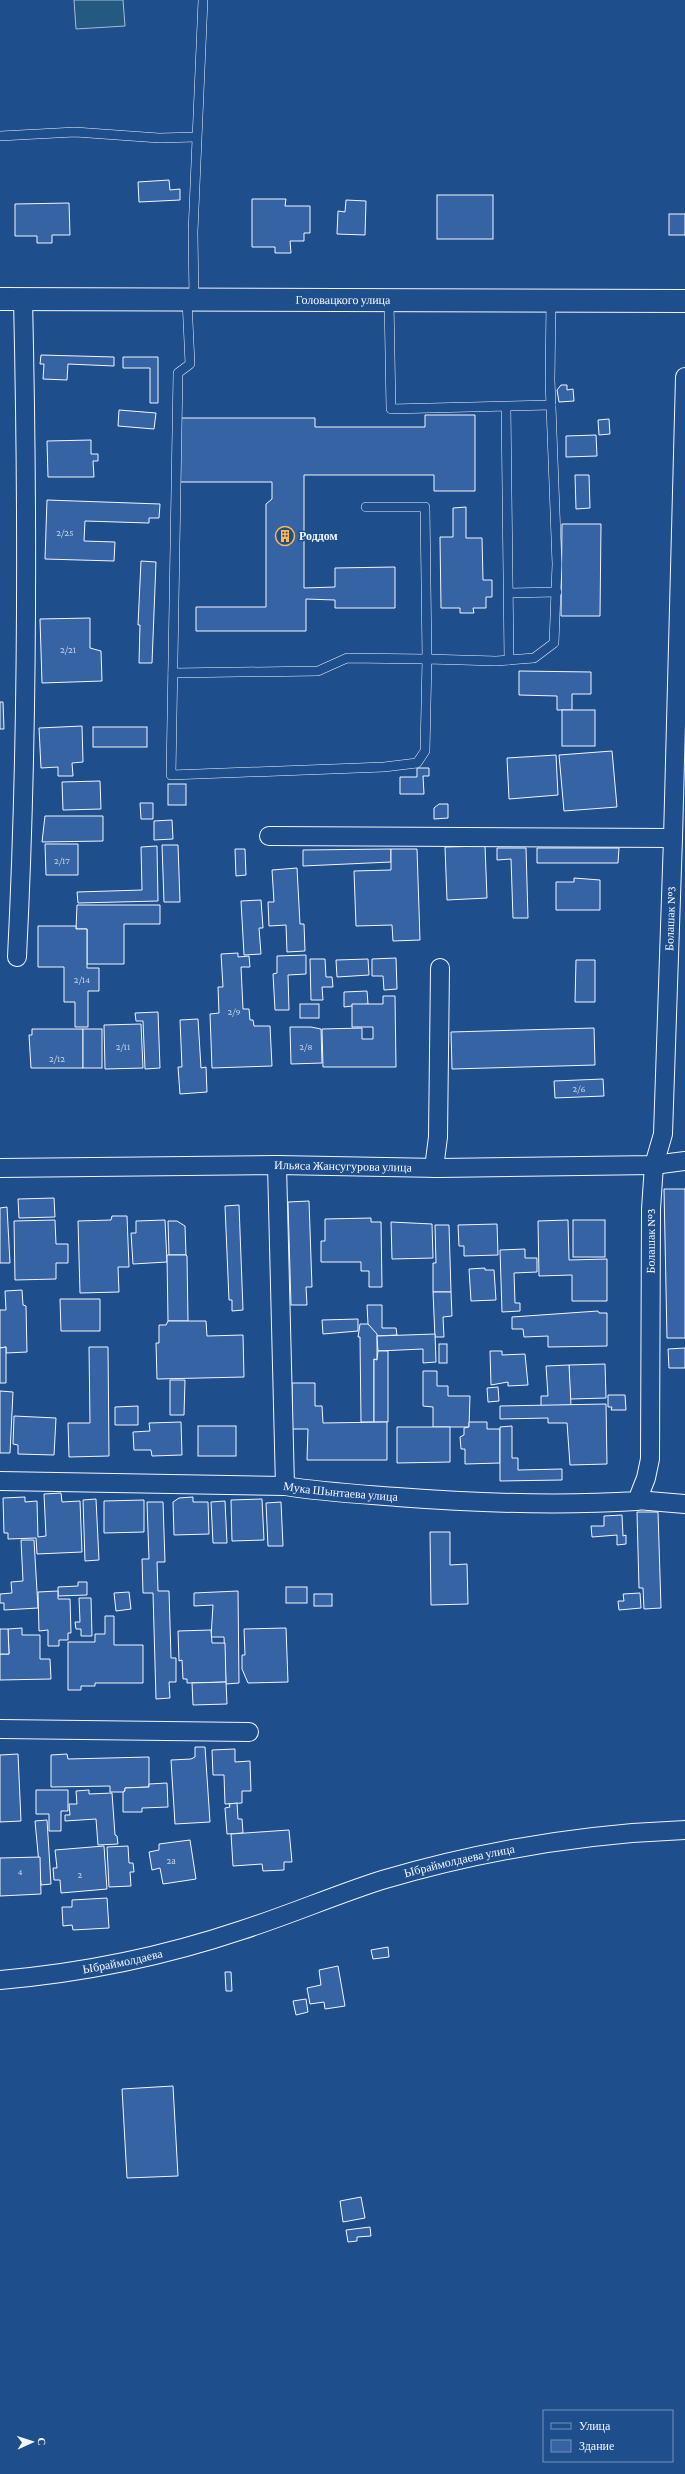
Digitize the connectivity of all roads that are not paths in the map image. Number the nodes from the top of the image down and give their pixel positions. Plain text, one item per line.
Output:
1 (202, 0) edge
2 (0, 136) edge
3 (196, 137) junction
4 (0, 299) edge
5 (23, 299) junction
6 (190, 300) junction
7 (389, 300) junction
8 (551, 301) junction
9 (685, 301) edge
10 (685, 377) edge
11 (551, 405) junction
12 (506, 407) junction
13 (366, 507) dead end
14 (556, 592) junction
15 (508, 593) junction
16 (427, 659) junction
17 (509, 660) junction
18 (173, 673) junction
19 (269, 836) dead end
20 (674, 838) junction
21 (17, 957) dead end
22 (440, 968) dead end
23 (685, 1161) edge
24 (277, 1165) junction
25 (654, 1165) junction
26 (0, 1168) edge
27 (434, 1168) junction
28 (0, 1481) edge
29 (285, 1486) junction
30 (637, 1500) junction
31 (685, 1504) edge
32 (0, 1729) edge
33 (249, 1732) dead end
34 (685, 1830) edge
35 (243, 1930) joint
36 (0, 1980) edge

1 - 3 lane
2 - 3 lane
3 - 6 lane
4 - 5 main road, Головацкого улица
5 - 6 main road, Головацкого улица
5 - 21 street
6 - 7 main road, Головацкого улица
6 - 18 lane
7 - 8 main road, Головацкого улица
7 - 12 lane
8 - 9 main road, Головацкого улица
8 - 11 lane
10 - 20 street, Болашак №3
11 - 12 lane
11 - 14 lane
12 - 15 lane
13 - 16 lane
14 - 15 lane
14 - 17 lane
15 - 17 lane
16 - 17 lane
16 - 18 lane
16 - 18 lane
19 - 20 street
20 - 25 street, Болашак №3
22 - 27 street
23 - 25 street, Ильяса Жансугурова улица
24 - 26 street, Ильяса Жансугурова улица
24 - 27 street, Ильяса Жансугурова улица
24 - 29 street
25 - 27 street, Ильяса Жансугурова улица
25 - 30 street, Болашак №3
28 - 29 street, Мука Шынтаева улица
29 - 30 street, Мука Шынтаева улица
30 - 31 street, Мука Шынтаева улица
32 - 33 street
34 - 35 street, Ыбраймолдаева улица
35 - 36 street, Ыбраймолдаева

